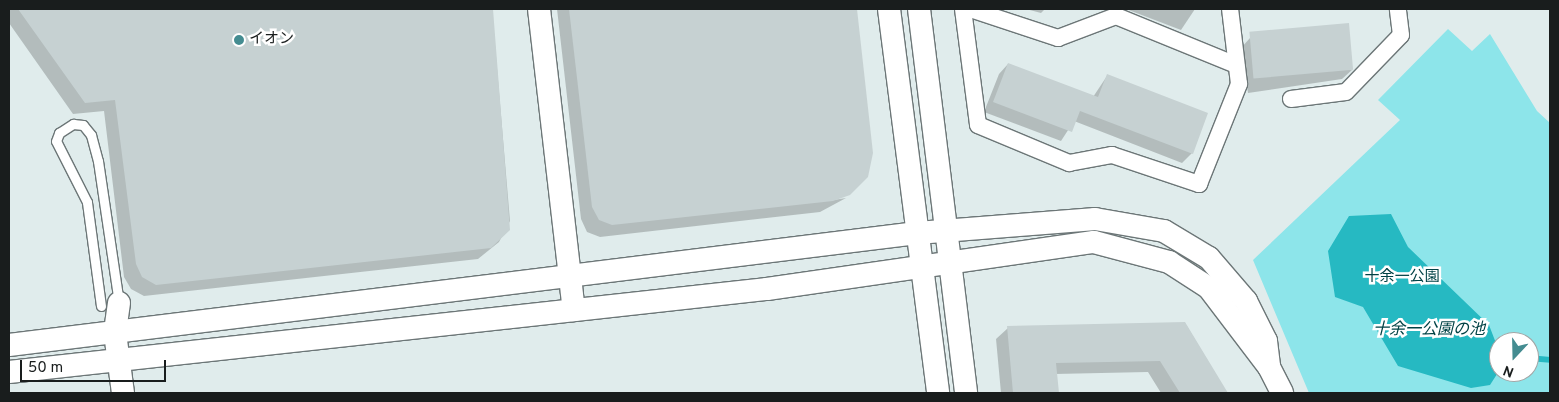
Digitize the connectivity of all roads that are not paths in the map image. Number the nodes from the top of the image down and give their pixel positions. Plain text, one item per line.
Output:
1 (539, 9) edge
2 (889, 9) edge
3 (923, 9) edge
4 (963, 9) edge
5 (970, 9) edge
6 (1230, 9) edge
7 (1398, 9) edge
8 (1236, 65) junction
9 (1291, 98) dead end
10 (946, 231) junction
11 (917, 233) junction
12 (949, 261) junction
13 (922, 265) junction
14 (570, 275) junction
15 (110, 304) junction
16 (574, 310) junction
17 (115, 333) junction
18 (9, 345) edge
19 (119, 360) junction
20 (1269, 367) junction
21 (9, 372) edge
22 (123, 393) edge
23 (938, 393) edge
24 (966, 393) edge
25 (1282, 393) edge

1 - 14 street
2 - 11 street
3 - 10 street
4 - 8 street
5 - 8 street
6 - 8 street
7 - 9 street
10 - 11 street
10 - 12 street
10 - 20 street
11 - 13 street
11 - 14 street
12 - 13 street
12 - 20 street
12 - 24 street
13 - 16 street
13 - 23 street
14 - 16 street
14 - 17 street
15 - 15 lane
15 - 17 street
16 - 19 street
17 - 18 street
17 - 19 street
19 - 21 street
19 - 22 street
20 - 25 street

